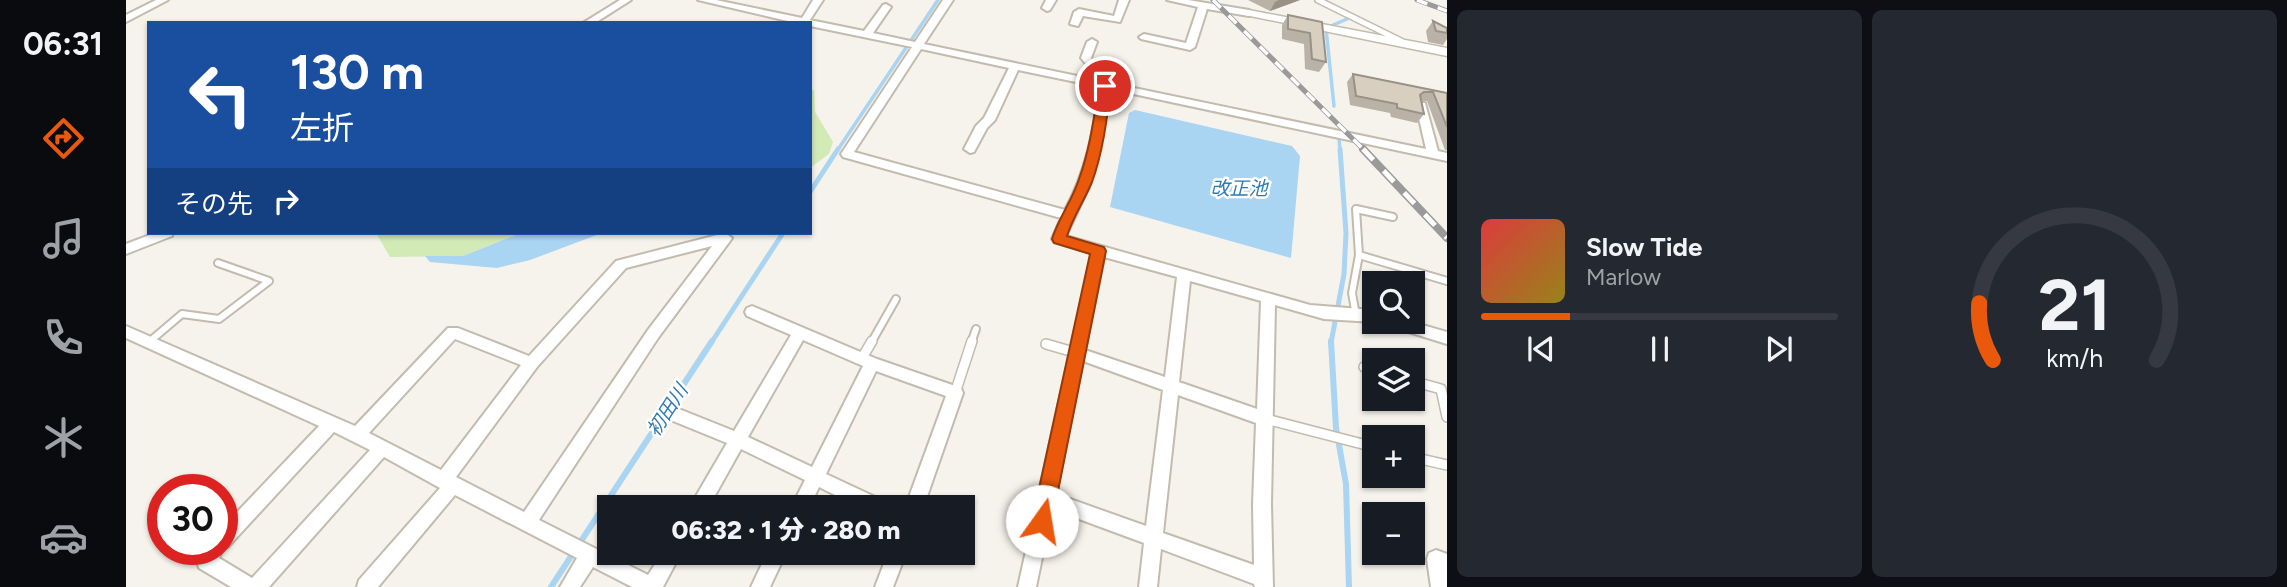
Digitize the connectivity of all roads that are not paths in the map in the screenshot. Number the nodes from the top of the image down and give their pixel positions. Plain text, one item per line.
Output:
1 (163, 0) edge
2 (626, 0) edge
3 (703, 0) edge
4 (818, 0) edge
5 (948, 0) edge
6 (1124, 0) edge
7 (1172, 0) edge
8 (1318, 0) edge
9 (1203, 6) junction
10 (886, 7) dead end
11 (1249, 13) joint
12 (126, 19) edge
13 (591, 21) edge
14 (792, 21) edge
15 (805, 21) edge
16 (812, 23) edge
17 (1075, 24) dead end
18 (868, 33) junction
19 (1144, 37) dead end
20 (1092, 42) dead end
21 (922, 44) junction
22 (1408, 44) junction
23 (1447, 52) edge
24 (1014, 66) junction
25 (1085, 82) junction
26 (1105, 86) junction
27 (1420, 105) edge
28 (971, 149) dead end
29 (1433, 154) junction
30 (1447, 157) edge
31 (1066, 215) junction
32 (1393, 217) dead end
33 (162, 235) edge
34 (126, 249) edge
35 (1099, 251) junction
36 (1359, 255) junction
37 (218, 263) dead end
38 (1184, 275) junction
39 (1447, 281) edge
40 (1268, 298) junction
41 (896, 299) dead end
42 (752, 312) dead end
43 (1349, 313) junction
44 (1362, 315) edge
45 (976, 329) dead end
46 (126, 331) edge
47 (1425, 331) edge
48 (800, 332) junction
49 (1447, 338) edge
50 (149, 342) junction
51 (1046, 344) dead end
52 (1077, 353) junction
53 (867, 360) junction
54 (532, 363) junction
55 (1425, 385) edge
56 (1171, 387) junction
57 (955, 393) junction
58 (679, 416) dead end
59 (1447, 416) edge
60 (1265, 419) junction
61 (330, 425) junction
62 (357, 435) junction
63 (738, 440) junction
64 (1362, 444) edge
65 (382, 448) junction
66 (1425, 460) edge
67 (1447, 465) edge
68 (815, 476) junction
69 (447, 483) junction
70 (706, 495) edge
71 (806, 495) edge
72 (854, 495) edge
73 (919, 495) edge
74 (1047, 499) junction
75 (238, 524) edge
76 (526, 524) junction
77 (1153, 538) junction
78 (589, 556) junction
79 (1447, 563) edge
80 (213, 565) edge
81 (665, 565) edge
82 (771, 565) edge
83 (892, 565) edge
84 (1264, 583) edge
85 (249, 587) edge
86 (256, 587) edge
87 (366, 587) edge
88 (569, 587) edge
89 (651, 587) edge
90 (760, 587) edge
91 (884, 587) edge
92 (1027, 587) edge
93 (1148, 587) edge
94 (1440, 587) edge

1 - 12 street
2 - 13 street
3 - 14 street
4 - 15 street
5 - 21 street
6 - 17 street
7 - 9 street
8 - 22 lane
9 - 11 street
9 - 19 street
10 - 18 street
11 - 22 street
16 - 18 street
18 - 21 street
20 - 25 street
21 - 24 street
21 - 31 street
22 - 23 street
24 - 25 street
24 - 28 street
25 - 26 street
26 - 29 street
26 - 31 street
27 - 29 street
29 - 30 street
31 - 35 street
32 - 36 lane
33 - 34 street
35 - 38 street
35 - 52 street
36 - 39 lane
36 - 43 lane
37 - 50 lane
38 - 40 street
38 - 56 street
40 - 43 street
40 - 60 street
41 - 53 lane
42 - 48 street
43 - 44 street
45 - 57 lane
46 - 50 street
47 - 49 street
48 - 53 street
48 - 63 street
50 - 61 street
51 - 52 lane
52 - 56 street
52 - 74 street
53 - 57 street
53 - 68 street
54 - 62 street
54 - 69 street
54 - 76 street
55 - 59 lane
56 - 60 street
56 - 77 street
57 - 73 street
58 - 63 street
60 - 64 lane
60 - 84 street
61 - 62 street
61 - 75 street
62 - 65 street
63 - 68 street
63 - 70 street
65 - 69 street
65 - 86 street
66 - 67 lane
68 - 71 street
68 - 72 street
69 - 76 street
69 - 87 street
74 - 77 street
74 - 92 street
76 - 78 street
77 - 84 street
77 - 93 street
78 - 88 street
78 - 89 street
79 - 94 street
80 - 85 street
81 - 89 street
82 - 90 street
83 - 91 street

